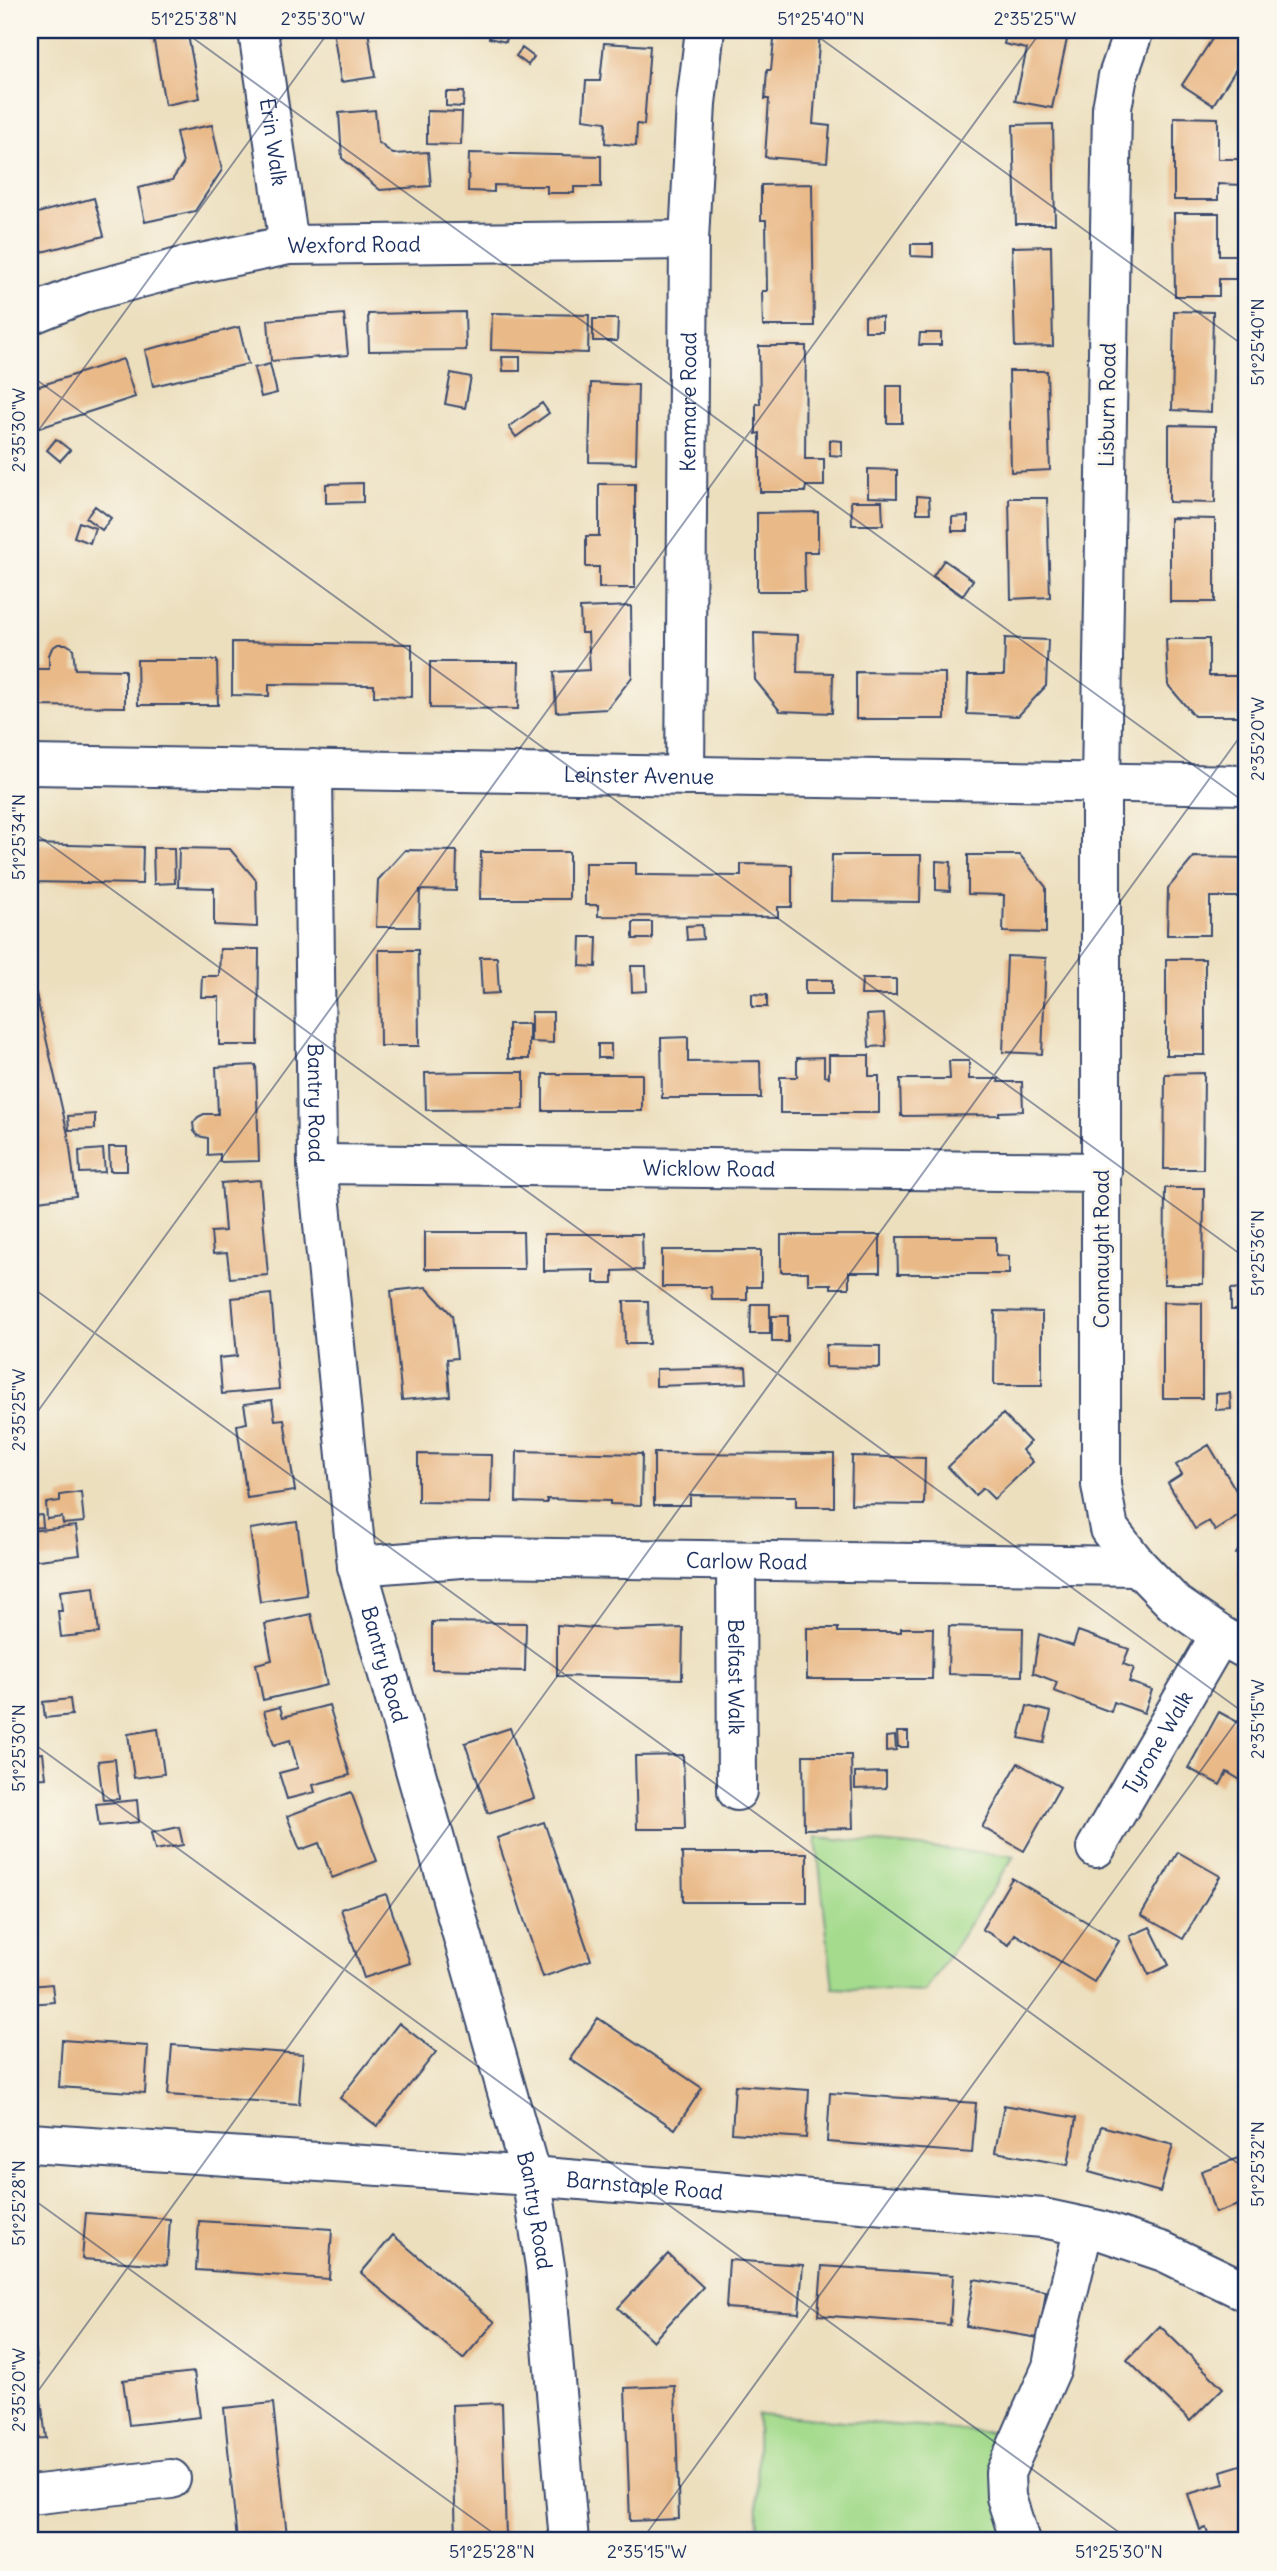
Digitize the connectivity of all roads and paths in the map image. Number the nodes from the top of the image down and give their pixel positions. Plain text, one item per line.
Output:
1 (705, 30) edge
2 (1134, 30) edge
3 (259, 38) dead end
4 (689, 240) junction
5 (289, 246) junction
6 (30, 315) edge
7 (30, 765) edge
8 (313, 769) junction
9 (685, 776) junction
10 (1101, 783) junction
11 (1247, 785) edge
12 (317, 1164) junction
13 (1101, 1172) junction
14 (736, 1561) junction
15 (357, 1566) junction
16 (1138, 1566) junction
17 (1233, 1642) edge
18 (737, 1791) dead end
19 (1096, 1848) dead end
20 (30, 2143) edge
21 (531, 2176) junction
22 (1084, 2227) junction
23 (1247, 2292) edge
24 (171, 2479) dead end
25 (30, 2495) edge
26 (569, 2541) edge
27 (1020, 2541) edge

1 - 4 street, Kenmare Road
2 - 10 street, Lisburn Road
3 - 5 street, Erin Walk
4 - 5 street, Wexford Road
4 - 9 street, Kenmare Road
5 - 6 street, Wexford Road
7 - 8 street, Leinster Avenue
8 - 9 street, Leinster Avenue
8 - 12 street, Bantry Road
9 - 10 street, Leinster Avenue
10 - 11 street, Leinster Avenue
10 - 13 street, Connaught Road
12 - 13 street, Wicklow Road
12 - 15 street, Bantry Road
13 - 16 street, Connaught Road
14 - 15 street, Carlow Road
14 - 16 street, Carlow Road
14 - 18 street, Belfast Walk
15 - 21 street, Bantry Road
16 - 17 street, Connaught Road
17 - 19 street, Tyrone Walk
20 - 21 street, Barnstaple Road
21 - 22 street, Barnstaple Road
21 - 26 street, Bantry Road
22 - 23 street, Barnstaple Road
22 - 27 street
24 - 25 street

